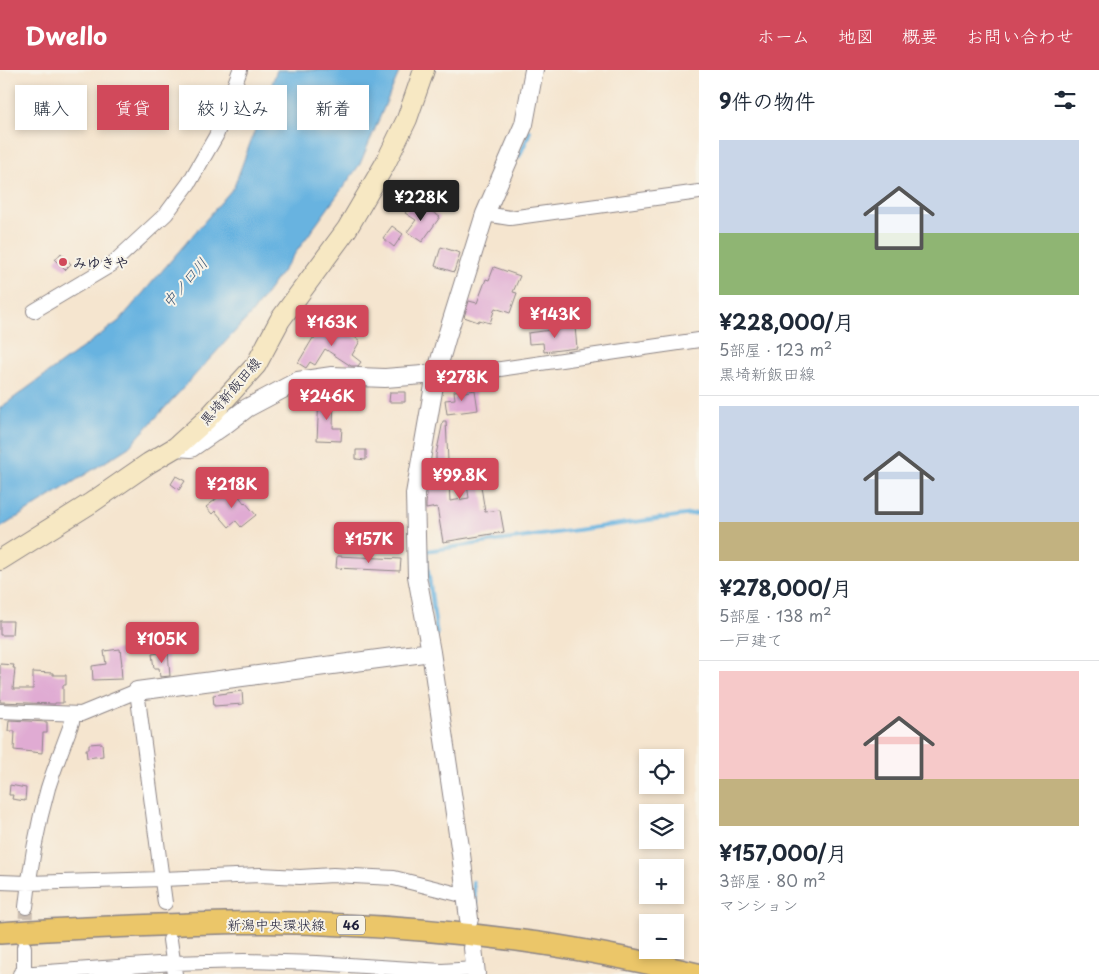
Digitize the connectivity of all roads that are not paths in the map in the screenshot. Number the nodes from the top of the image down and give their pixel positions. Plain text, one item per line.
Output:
1 (240, 70) edge
2 (424, 70) edge
3 (534, 70) edge
4 (699, 192) edge
5 (484, 214) junction
6 (34, 311) dead end
7 (699, 340) edge
8 (436, 374) junction
9 (176, 447) junction
10 (0, 560) edge
11 (431, 652) junction
12 (137, 692) junction
13 (0, 711) edge
14 (73, 714) junction
15 (162, 879) junction
16 (0, 882) edge
17 (28, 883) junction
18 (466, 896) junction
19 (165, 903) dead end
20 (26, 907) tunnel mouth
21 (469, 919) dead end
22 (0, 933) edge
23 (170, 940) dead end
24 (24, 947) tunnel mouth
25 (473, 948) dead end
26 (174, 969) edge
27 (475, 971) edge
28 (23, 974) edge
29 (698, 974) edge

1 - 6 street
2 - 9 main road, 黒埼新飯田線
3 - 5 street
4 - 5 street
5 - 8 street
7 - 8 street
8 - 9 street
8 - 11 street
9 - 10 main road, 黒埼新飯田線
11 - 12 street
11 - 18 street
12 - 14 street
12 - 15 street
13 - 14 street
14 - 17 street
15 - 17 street
15 - 18 street
15 - 19 street
16 - 17 street
17 - 20 street
18 - 21 street
22 - 29 main road, 新潟中央環状線 / 46
23 - 26 street
24 - 28 street
25 - 27 street
26 - 27 street
26 - 28 street

